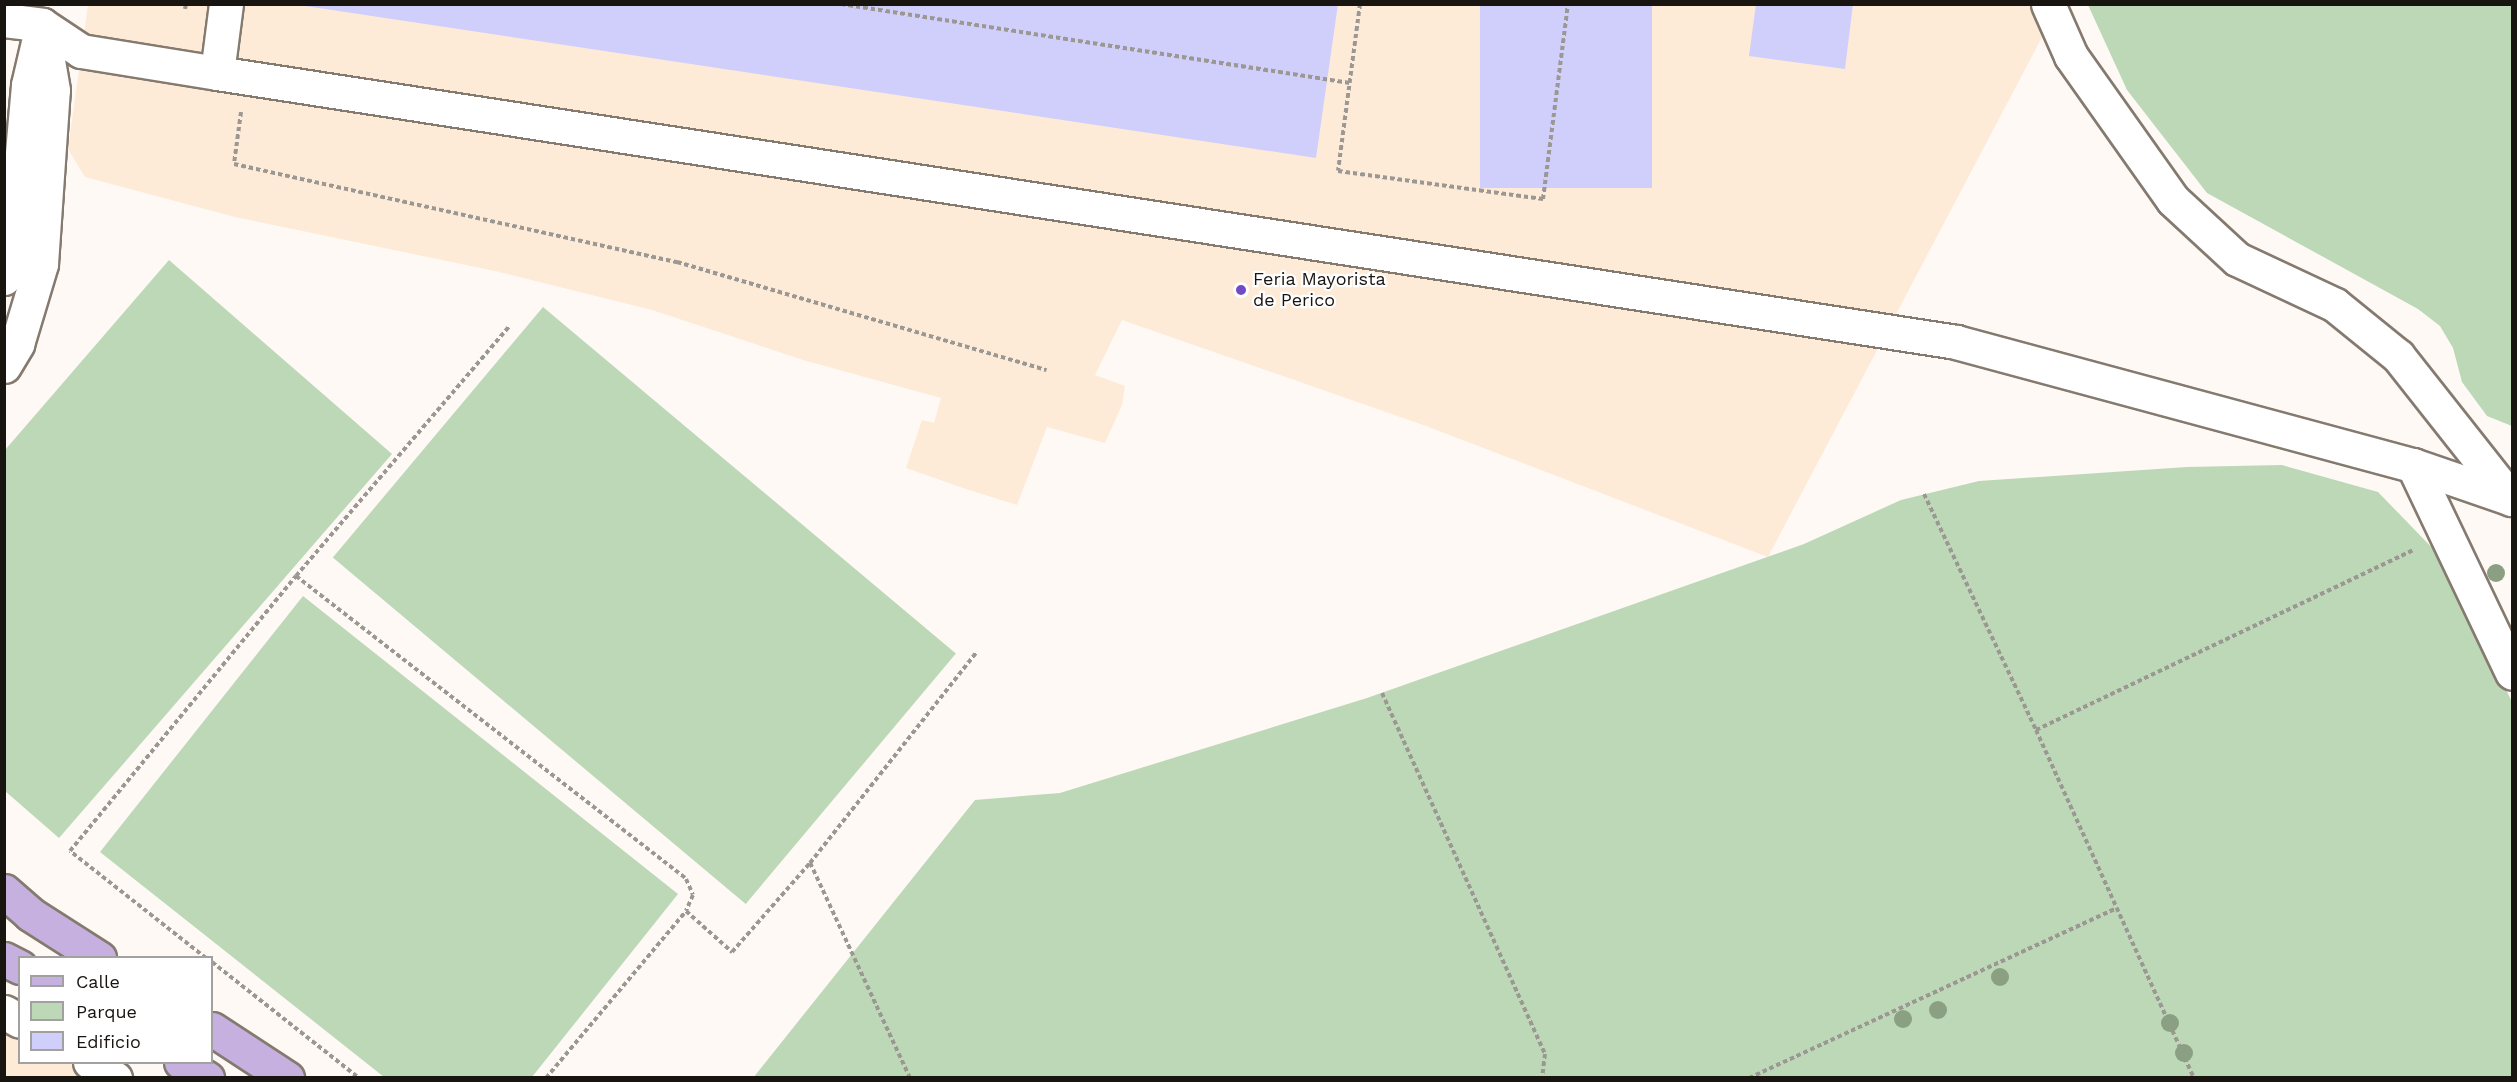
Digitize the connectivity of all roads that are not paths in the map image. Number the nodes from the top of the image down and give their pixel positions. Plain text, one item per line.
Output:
1 (226, 4) edge
2 (2048, 4) edge
3 (44, 15) edge
4 (4, 20) edge
5 (232, 75) junction
6 (4, 278) edge
7 (4, 366) edge
8 (2413, 465) junction
9 (2512, 499) edge
10 (2512, 673) edge
11 (4, 891) edge
12 (97, 956) edge
13 (4, 958) edge
14 (18, 966) edge
15 (4, 1011) edge
16 (18, 1019) edge
17 (213, 1030) edge
18 (93, 1064) edge
19 (184, 1064) edge
20 (115, 1077) edge
21 (207, 1077) edge
22 (288, 1077) edge

1 - 5 street
2 - 9 street
3 - 4 street
3 - 5 street
3 - 6 street
3 - 7 street
5 - 8 street
8 - 9 street
8 - 10 street
11 - 12 main road
13 - 14 main road
15 - 16 street
17 - 22 main road
18 - 20 street
19 - 21 main road

